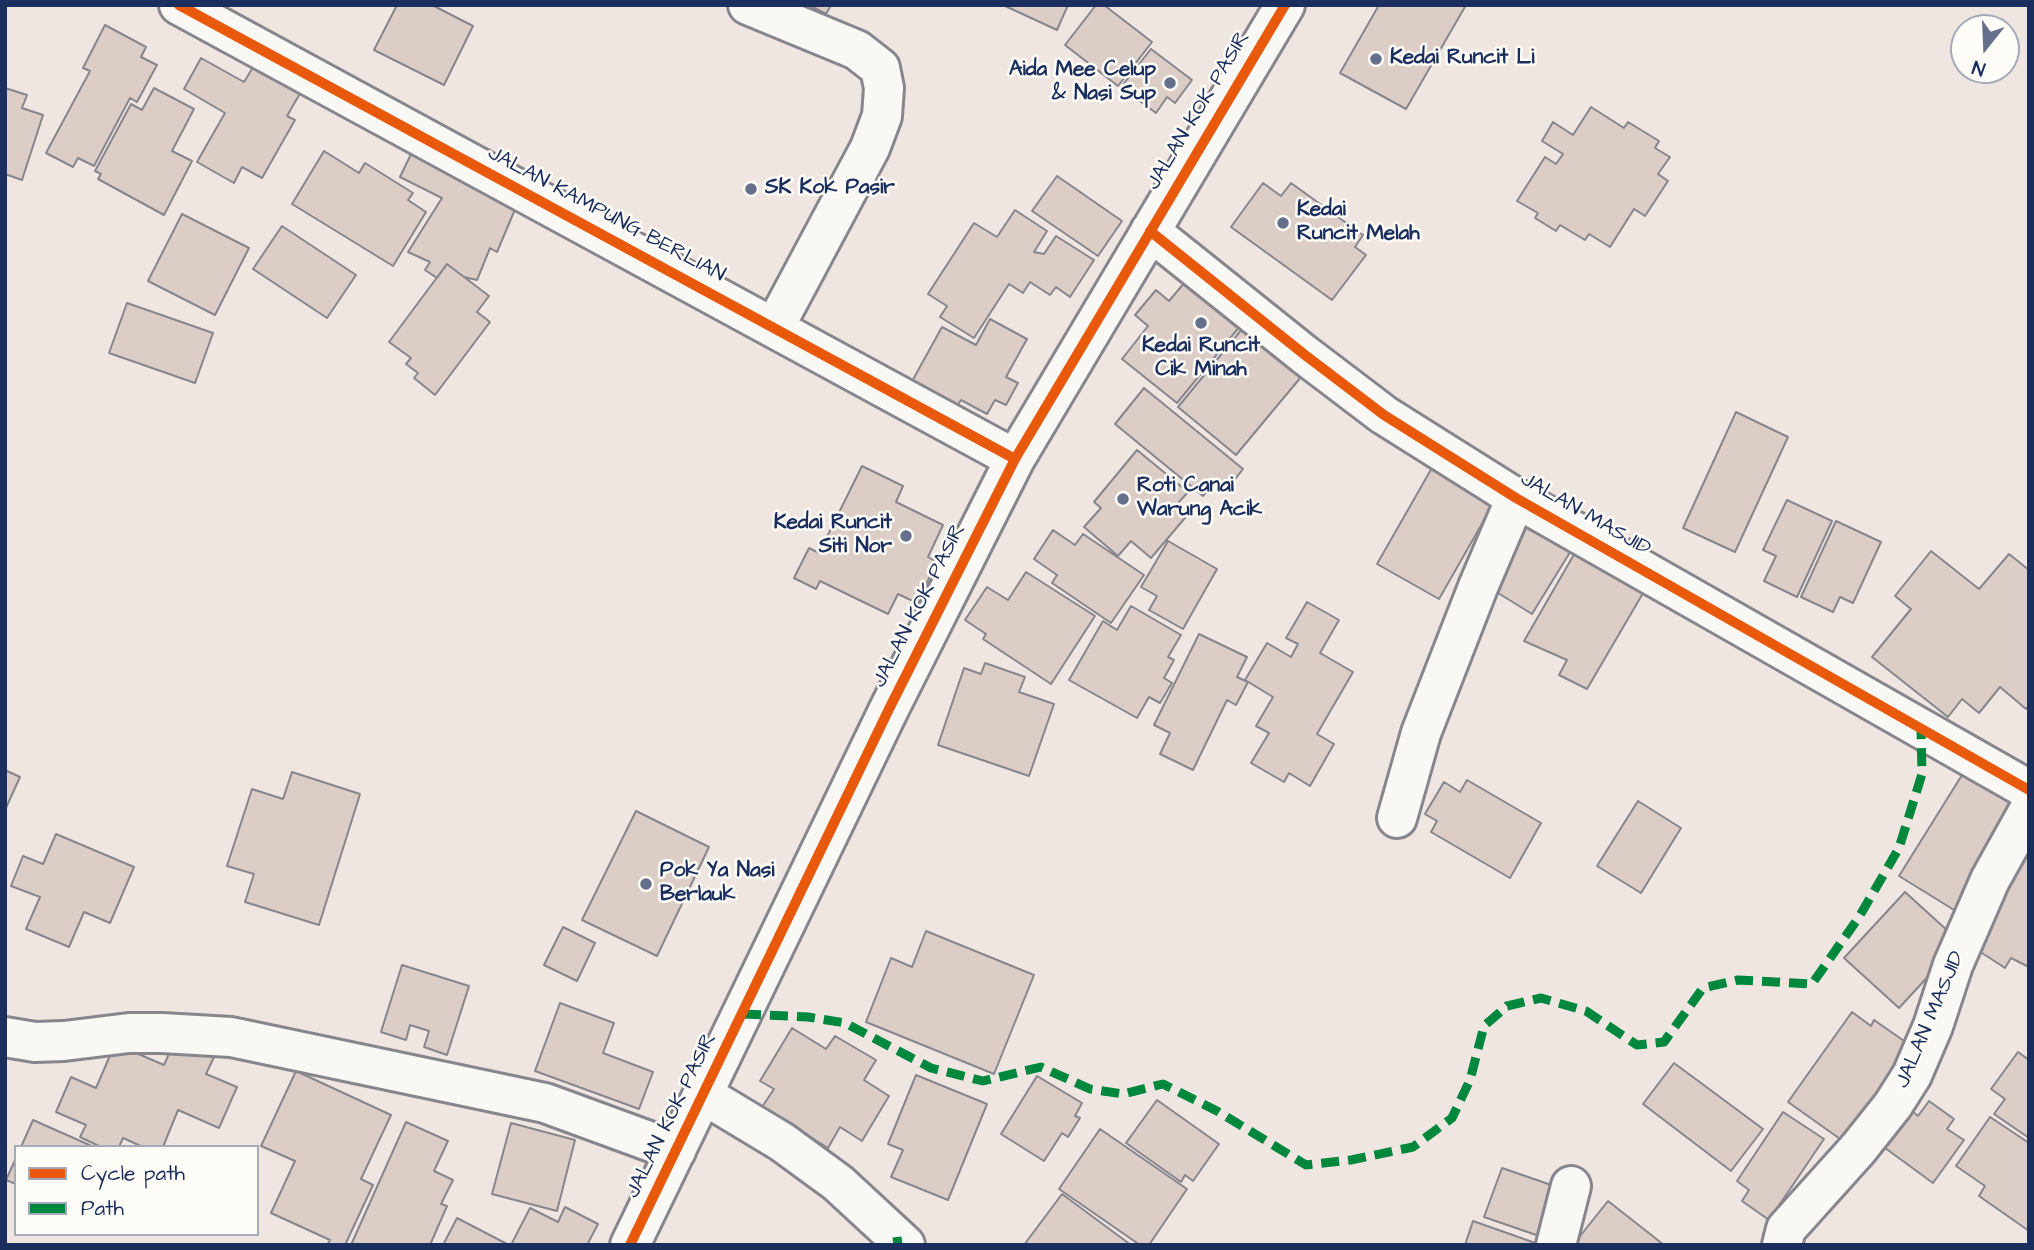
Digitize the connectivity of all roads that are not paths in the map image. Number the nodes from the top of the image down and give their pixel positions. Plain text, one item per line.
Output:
1 (178, 5) edge
2 (748, 5) edge
3 (1285, 5) edge
4 (1150, 231) junction
5 (774, 328) junction
6 (1015, 459) junction
7 (1516, 498) junction
8 (2029, 790) edge
9 (2029, 810) edge
10 (1397, 818) dead end
11 (5, 1037) edge
12 (704, 1096) junction
13 (676, 1151) junction
14 (1571, 1186) dead end
15 (630, 1245) edge
16 (905, 1245) edge
17 (1556, 1245) edge
18 (1782, 1245) edge

1 - 5 street, JALAN KAMPUNG BERLIAN
2 - 5 street
3 - 4 street, JALAN KOK PASIR
4 - 6 street, JALAN KOK PASIR
4 - 7 street, JALAN MASJID
5 - 6 street, JALAN KAMPUNG BERLIAN
6 - 12 street, JALAN KOK PASIR
7 - 8 street, JALAN MASJID
7 - 10 street
9 - 18 street, JALAN MASJID
11 - 13 street
12 - 13 street, JALAN KOK PASIR
12 - 16 street
13 - 15 street, JALAN KOK PASIR
14 - 17 street

